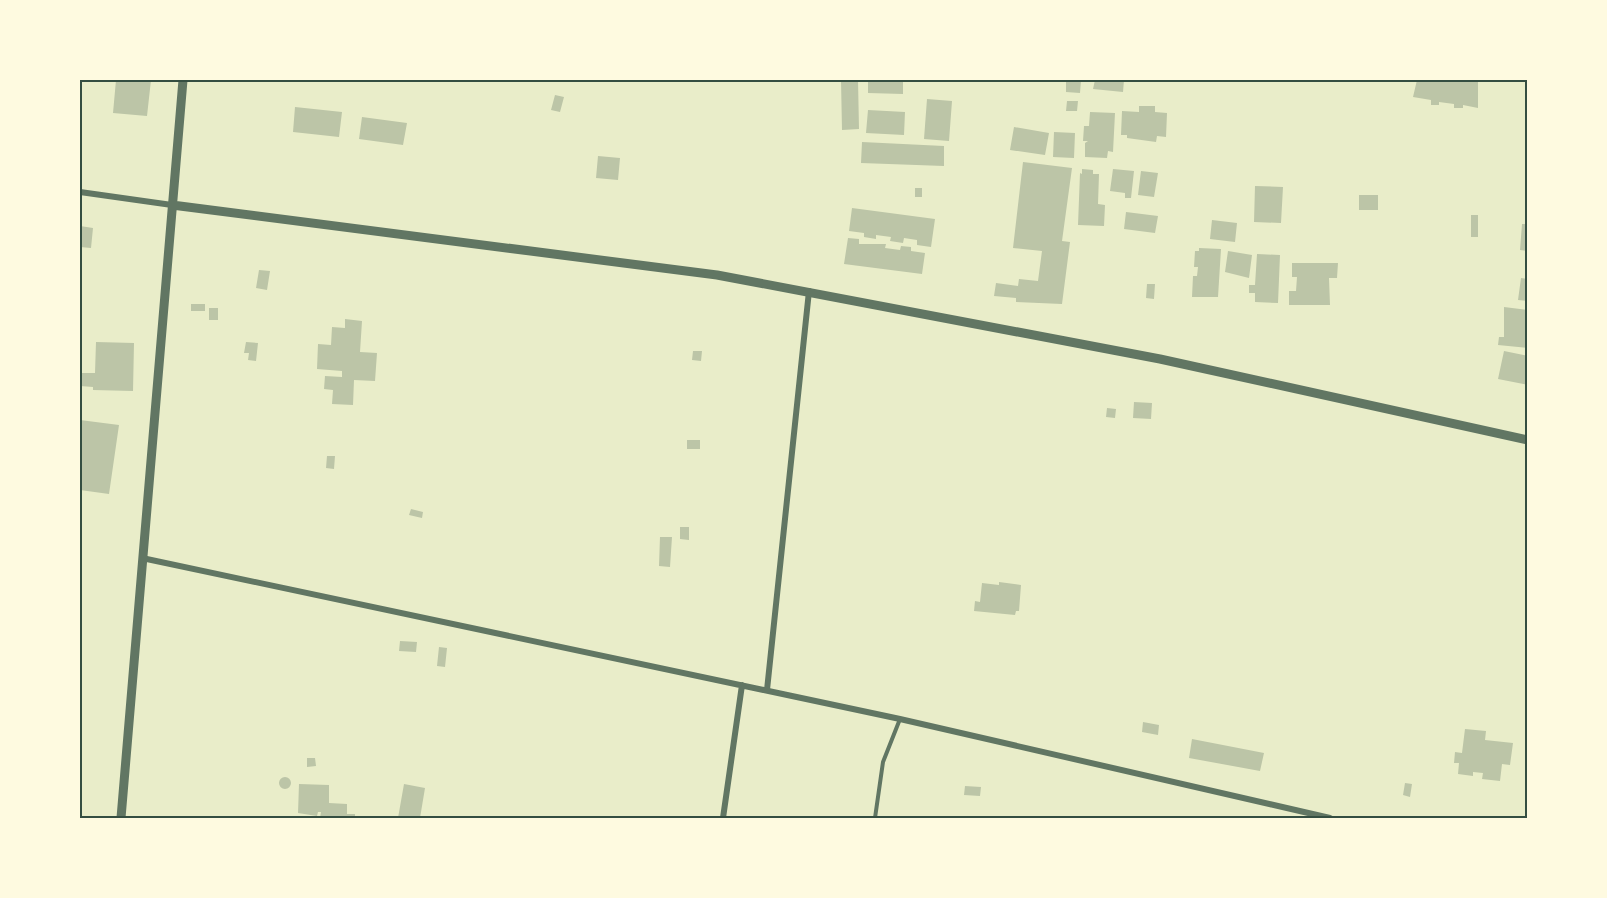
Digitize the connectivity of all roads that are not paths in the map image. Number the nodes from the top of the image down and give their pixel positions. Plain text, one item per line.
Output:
1 (183, 80) edge
2 (80, 192) edge
3 (172, 205) junction
4 (809, 291) junction
5 (1527, 440) edge
6 (142, 558) junction
7 (742, 685) junction
8 (767, 690) junction
9 (900, 719) junction
10 (121, 819) edge
11 (723, 819) edge
12 (875, 819) edge
13 (1330, 819) edge

1 - 3 street
2 - 3 street
3 - 4 street
3 - 6 street
4 - 5 street
4 - 8 street
6 - 7 street
6 - 10 street
7 - 8 street
7 - 11 street
8 - 9 street
9 - 12 lane
9 - 13 street

